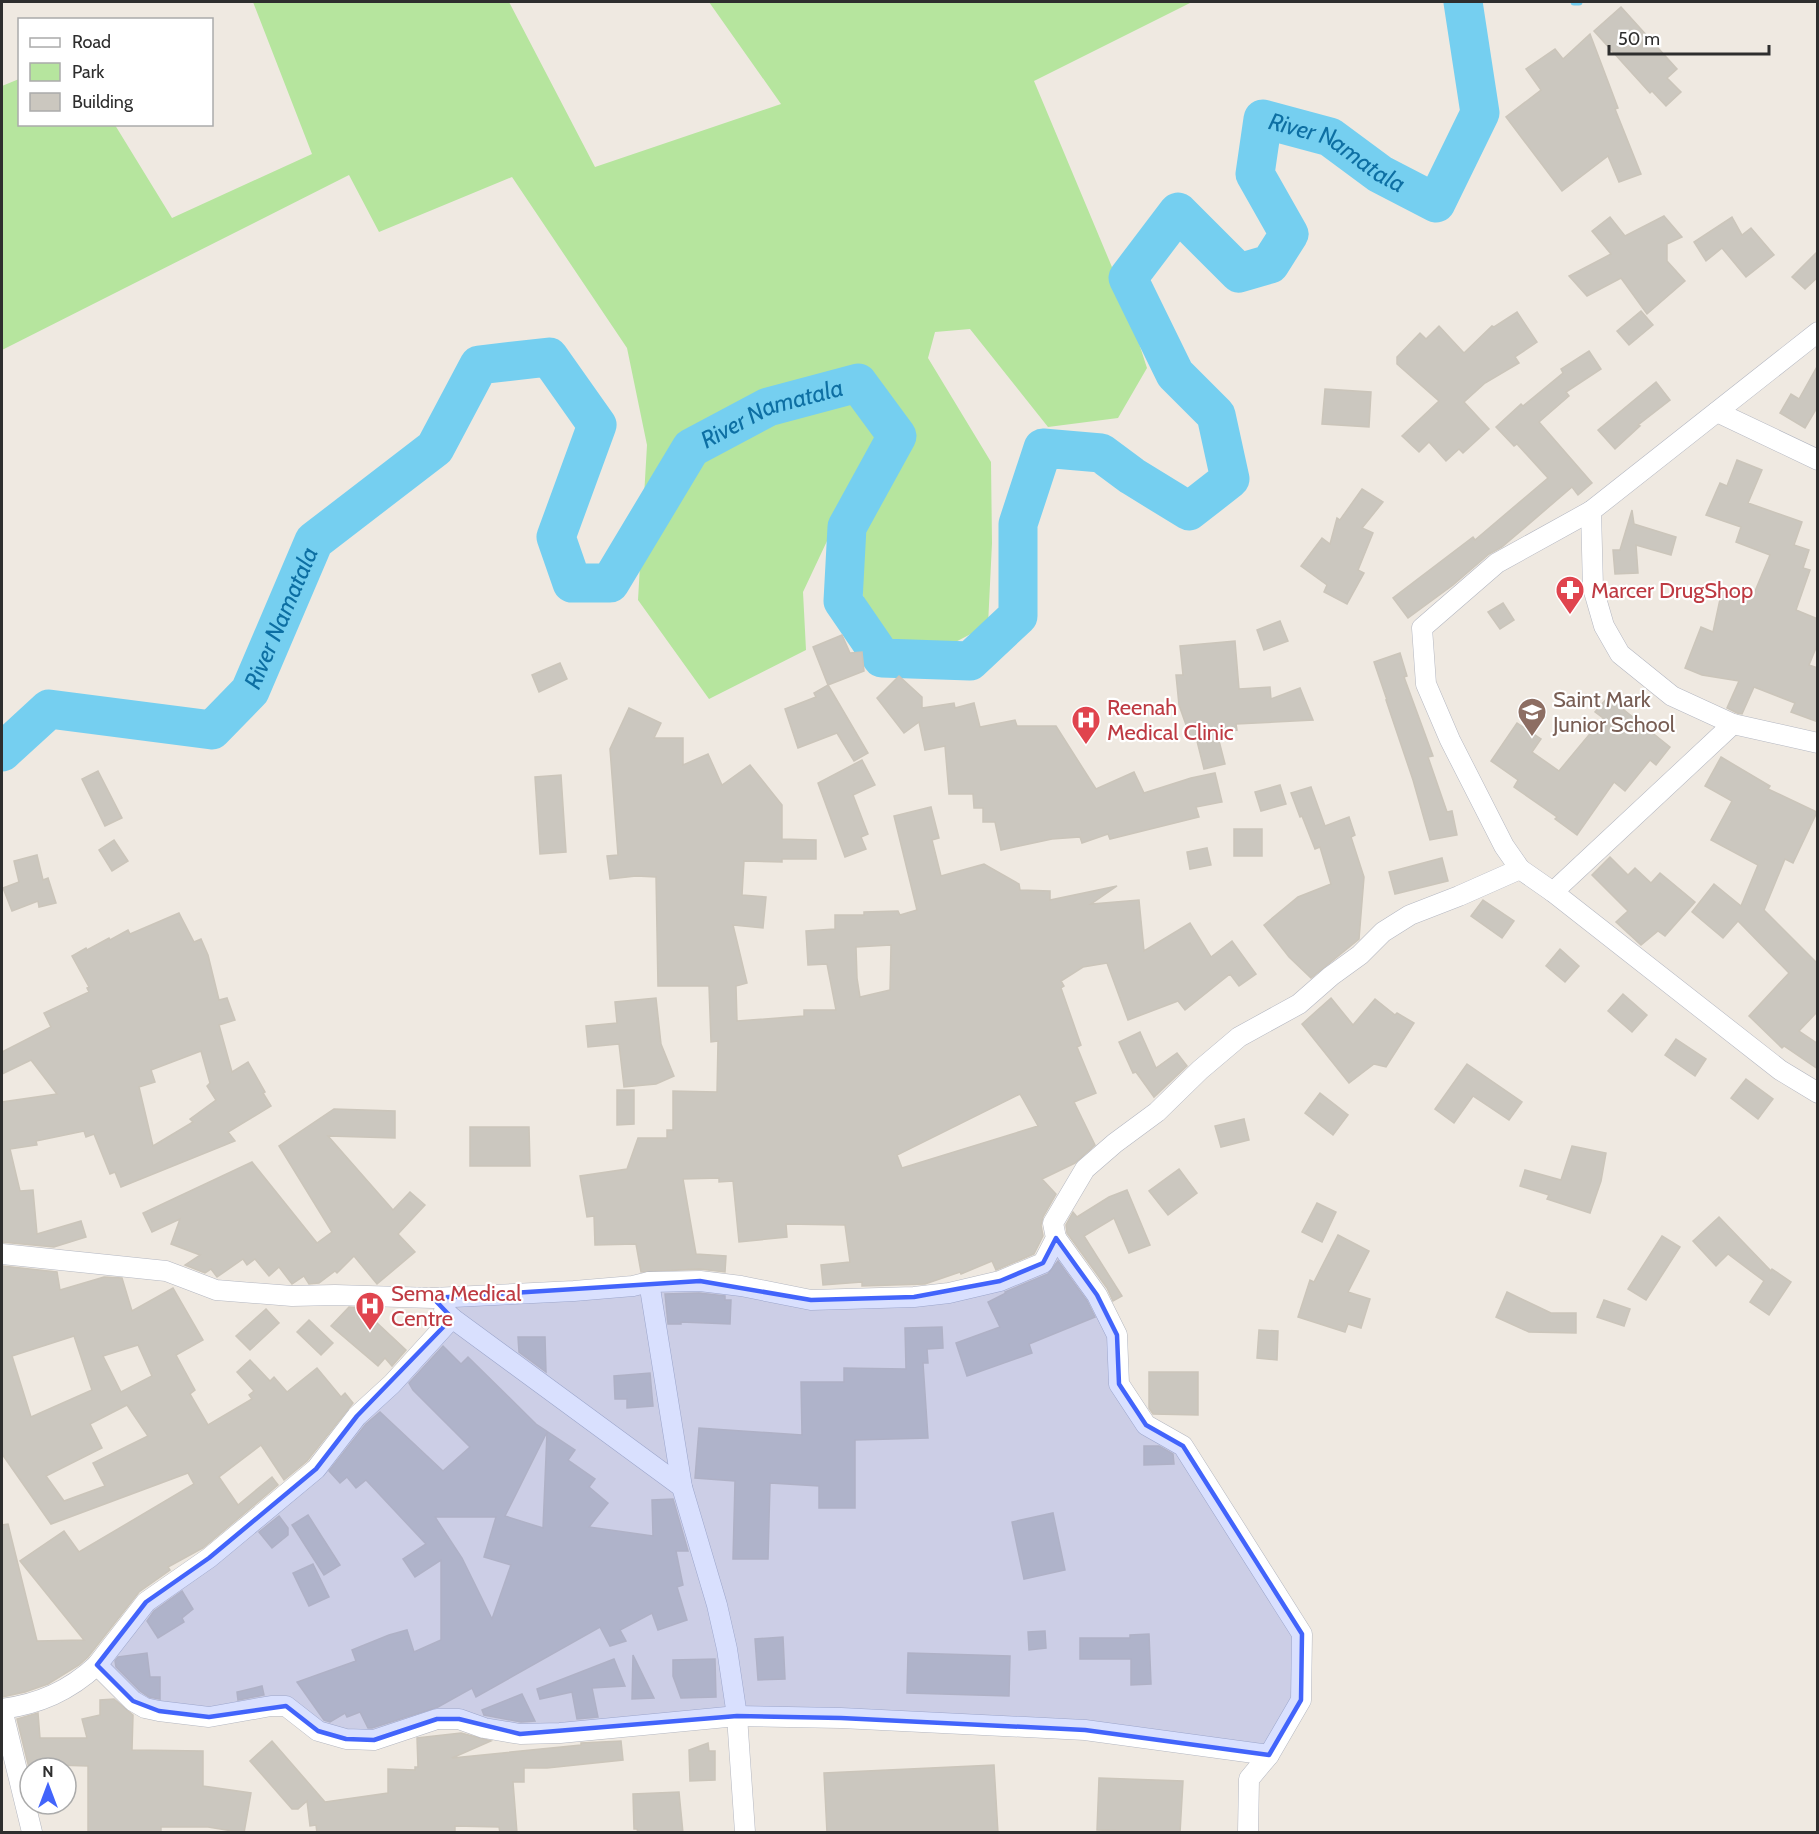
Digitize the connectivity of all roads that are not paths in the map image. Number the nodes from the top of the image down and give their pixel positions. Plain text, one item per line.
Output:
1 (1818, 332) edge
2 (1717, 412) junction
3 (1818, 460) edge
4 (1591, 511) junction
5 (1733, 724) junction
6 (1818, 743) edge
7 (1520, 869) junction
8 (1553, 892) junction
9 (1818, 1093) edge
10 (1056, 1238) junction
11 (2, 1254) edge
12 (649, 1282) junction
13 (433, 1298) junction
14 (452, 1318) junction
15 (682, 1487) junction
16 (97, 1665) junction
17 (2, 1709) edge
18 (737, 1716) junction
19 (1269, 1755) junction
20 (32, 1833) edge
21 (745, 1833) edge
22 (1248, 1833) edge

1 - 2 street
2 - 3 street
2 - 4 street
4 - 5 street
4 - 7 street
5 - 6 street
5 - 8 street
7 - 8 street
7 - 10 street
8 - 9 street
10 - 12 street
10 - 19 street
11 - 13 street
12 - 13 street
12 - 15 street
13 - 14 street
14 - 15 street
14 - 16 street
15 - 18 street
16 - 17 street
16 - 18 street
17 - 20 street
18 - 19 street
18 - 21 street
19 - 22 street

